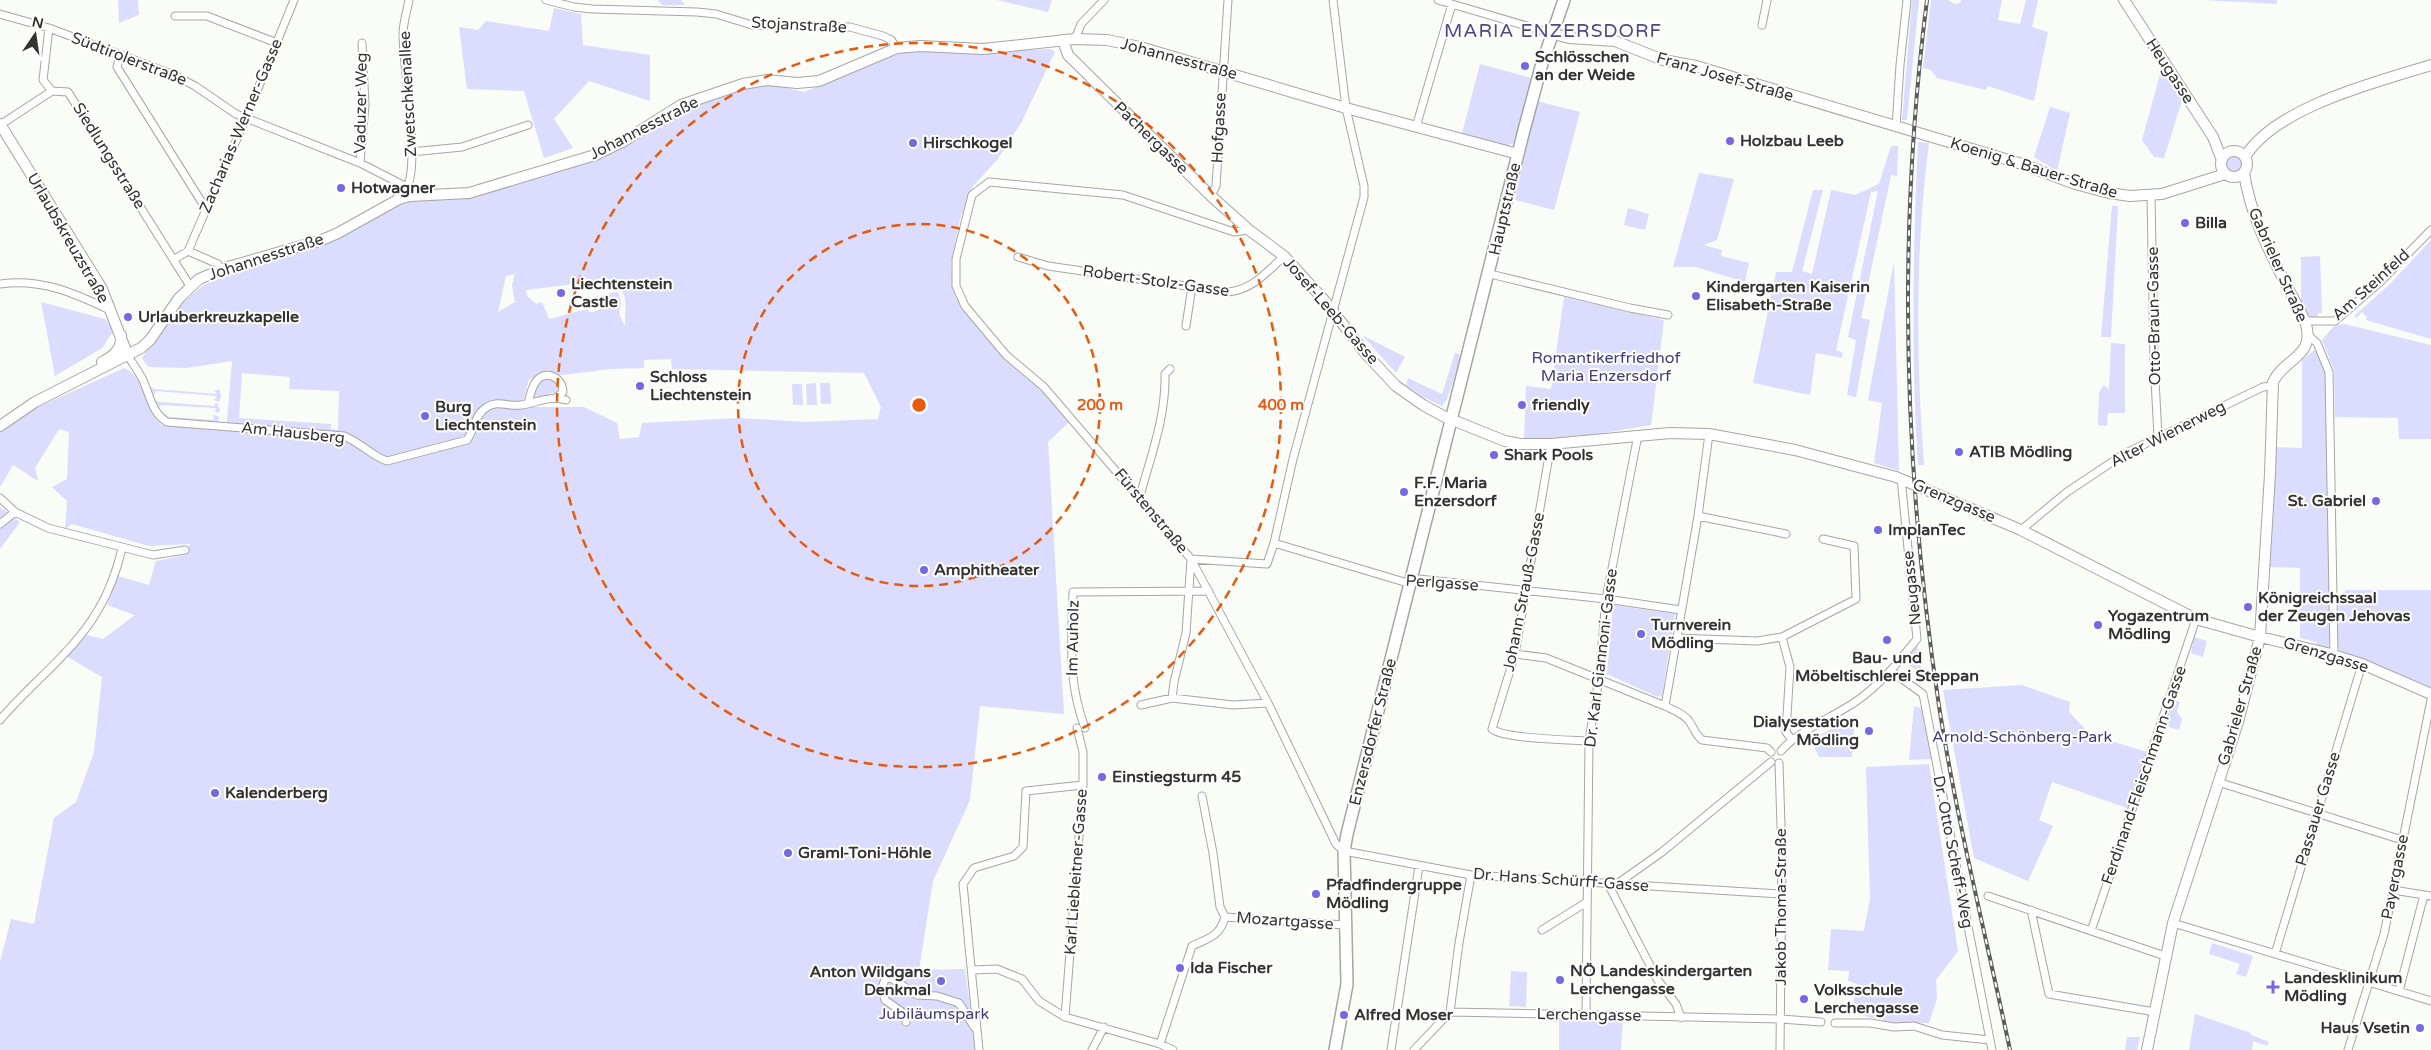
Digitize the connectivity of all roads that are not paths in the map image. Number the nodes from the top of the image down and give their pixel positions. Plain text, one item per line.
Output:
1 (294, 0) edge
2 (408, 0) edge
3 (546, 0) edge
4 (1104, 0) edge
5 (1228, 0) edge
6 (1333, 0) edge
7 (1438, 0) edge
8 (1564, 0) edge
9 (1767, 0) edge
10 (1906, 0) edge
11 (2124, 0) edge
12 (1452, 4) junction
13 (0, 14) edge
14 (175, 16) dead end
15 (1762, 25) dead end
16 (49, 28) junction
17 (1554, 34) junction
18 (1075, 39) junction
19 (1063, 40) junction
20 (362, 42) dead end
21 (277, 43) junction
22 (897, 48) junction
23 (120, 56) junction
24 (2431, 65) edge
25 (1222, 71) junction
26 (52, 91) junction
27 (1346, 108) junction
28 (246, 118) junction
29 (0, 124) edge
30 (528, 125) dead end
31 (1416, 127) junction
32 (1896, 127) junction
33 (411, 152) junction
34 (1518, 154) junction
35 (2231, 157) junction
36 (360, 163) junction
37 (2225, 174) junction
38 (2240, 175) junction
39 (2201, 180) junction
40 (408, 192) junction
41 (2151, 195) junction
42 (1211, 196) junction
43 (206, 209) junction
44 (1249, 230) junction
45 (2431, 230) edge
46 (188, 251) junction
47 (1284, 256) junction
48 (1018, 257) dead end
49 (175, 259) junction
50 (220, 271) junction
51 (1490, 274) junction
52 (0, 284) edge
53 (190, 286) junction
54 (1192, 286) junction
55 (110, 310) junction
56 (1332, 313) junction
57 (1668, 315) dead end
58 (2304, 321) junction
59 (1186, 326) dead end
60 (120, 332) junction
61 (2308, 335) junction
62 (128, 356) junction
63 (1170, 369) dead end
64 (88, 375) junction
65 (2272, 386) junction
66 (557, 397) junction
67 (566, 400) dead end
68 (528, 403) junction
69 (1452, 420) junction
70 (0, 426) edge
71 (1709, 434) junction
72 (1638, 435) junction
73 (2158, 436) junction
74 (1551, 444) junction
75 (1901, 478) junction
76 (1140, 496) junction
77 (0, 498) edge
78 (15, 512) junction
79 (1698, 516) junction
80 (0, 524) edge
81 (2021, 530) junction
82 (1786, 534) dead end
83 (1823, 539) dead end
84 (1274, 543) junction
85 (122, 549) junction
86 (185, 550) dead end
87 (1191, 558) junction
88 (1411, 584) junction
89 (1209, 591) junction
90 (1526, 591) junction
91 (1189, 592) junction
92 (1606, 599) junction
93 (1681, 610) junction
94 (2196, 619) junction
95 (1782, 636) junction
96 (2260, 637) junction
97 (1677, 638) junction
98 (1515, 654) junction
99 (2334, 655) junction
100 (2362, 664) junction
101 (1891, 671) junction
102 (1599, 678) junction
103 (2431, 694) edge
104 (1172, 698) junction
105 (2431, 700) edge
106 (1268, 703) junction
107 (1142, 705) dead end
108 (1665, 706) junction
109 (0, 720) edge
110 (1077, 728) dead end
111 (1085, 728) dead end
112 (1792, 740) junction
113 (1589, 741) junction
114 (1781, 751) junction
115 (1771, 752) junction
116 (1771, 762) junction
117 (1779, 763) junction
118 (2218, 782) junction
119 (1083, 785) junction
120 (1202, 796) dead end
121 (2317, 812) junction
122 (2402, 840) junction
123 (1344, 851) junction
124 (1419, 866) junction
125 (1471, 875) junction
126 (1587, 883) junction
127 (1612, 884) junction
128 (2393, 890) junction
129 (1781, 894) junction
130 (2427, 895) edge
131 (1990, 897) dead end
132 (1587, 902) junction
133 (2031, 910) junction
134 (1225, 917) junction
135 (2173, 923) junction
136 (1345, 925) junction
137 (1542, 930) dead end
138 (2092, 931) junction
139 (2275, 954) junction
140 (2165, 956) junction
141 (973, 970) junction
142 (2368, 982) junction
143 (2399, 991) junction
144 (2431, 1001) edge
145 (1450, 1012) junction
146 (2154, 1012) junction
147 (1586, 1014) junction
148 (1066, 1016) junction
149 (1681, 1018) junction
150 (1781, 1019) junction
151 (906, 1022) dead end
152 (1821, 1022) dead end
153 (1835, 1023) dead end
154 (1104, 1028) junction
155 (978, 1036) junction
156 (1990, 1040) junction
157 (1160, 1044) junction
158 (979, 1050) edge
159 (1092, 1050) edge
160 (1173, 1050) edge
161 (1335, 1050) edge
162 (1390, 1050) edge
163 (1414, 1050) edge
164 (1780, 1050) edge
165 (1992, 1050) edge
166 (2147, 1050) edge
167 (2348, 1050) edge

1 - 21 street, Zacharias-Werner-Gasse
2 - 33 street, Zwetschkenallee
3 - 22 street, Stojanstraße
4 - 18 street
5 - 25 street, Hofgasse
6 - 27 street
7 - 12 street, Franz Josef-Straße
8 - 17 main road, Hauptstraße
9 - 15 street
10 - 32 street
11 - 35 street, Heugasse
12 - 17 street, Franz Josef-Straße
12 - 31 street
13 - 16 street, Südtirolerstraße
14 - 21 street
16 - 23 street, Südtirolerstraße
16 - 26 street
17 - 32 street, Franz Josef-Straße
17 - 34 main road, Hauptstraße
18 - 19 street, Johannesstraße
18 - 25 street, Johannesstraße
19 - 22 street, Johannesstraße
19 - 42 street, Pachergasse
20 - 36 street, Vaduzer Weg
21 - 28 street, Zacharias-Werner-Gasse
22 - 40 street, Johannesstraße
23 - 28 street, Südtirolerstraße
23 - 43 street
24 - 35 street, Koenig & Bauer-Straße
25 - 27 street, Johannesstraße
25 - 42 street, Hofgasse
26 - 29 street
26 - 49 street, Siedlungsstraße
27 - 31 street, Johannesstraße
27 - 56 street
28 - 36 street, Südtirolerstraße
28 - 43 street, Zacharias-Werner-Gasse
29 - 55 street, Urlaubskreuzstraße
30 - 33 street
31 - 34 street, Johannesstraße
32 - 41 street, Koenig & Bauer-Straße
33 - 40 street, Zwetschkenallee
34 - 51 main road, Hauptstraße
35 - 37 street
35 - 38 street, Gabrieler Straße
35 - 39 street, Koenig & Bauer-Straße
36 - 40 street, Südtirolerstraße
37 - 38 street
37 - 39 street, Koenig & Bauer-Straße
38 - 58 street, Gabrieler Straße
39 - 41 street, Koenig & Bauer-Straße
40 - 50 street, Johannesstraße
41 - 73 street, Otto-Braun-Gasse
42 - 44 street, Pachergasse
43 - 46 street, Zacharias-Werner-Gasse
44 - 47 street, Josef-Leeb-Gasse
44 - 76 street, Fürstenstraße
45 - 58 street, Am Steinfeld
46 - 49 street
46 - 50 street
47 - 54 street, Robert-Stolz-Gasse
47 - 56 street, Josef-Leeb-Gasse
48 - 54 street, Robert-Stolz-Gasse
49 - 53 street, Siedlungsstraße
50 - 53 street, Johannesstraße
51 - 57 street
51 - 69 main road, Hauptstraße
52 - 55 street
53 - 62 street, Johannesstraße
54 - 59 street
55 - 60 street, Urlaubskreuzstraße
56 - 69 street, Josef-Leeb-Gasse
56 - 84 street
58 - 61 street, Gabrieler Straße
60 - 62 street, Urlaubskreuzstraße
60 - 64 street
61 - 65 street, Gabrieler Straße
61 - 99 street, Gabrieler Straße
62 - 64 street, Johannesstraße
62 - 68 street, Am Hausberg
63 - 76 street
64 - 70 street, Johannesstraße
65 - 73 street, Alter Wienerweg
65 - 96 street, Gabrieler Straße
66 - 67 street
66 - 68 street, Am Hausberg
66 - 68 street
69 - 74 street, Grenzgasse
69 - 88 main road, Enzersdorfer Straße
71 - 72 street, Grenzgasse
71 - 75 street, Grenzgasse
71 - 79 street
72 - 74 street, Grenzgasse
72 - 92 street, Dr. Karl Giannoni-Gasse
73 - 81 street, Alter Wienerweg
74 - 90 street, Johann Strauß-Gasse
75 - 81 street, Grenzgasse
75 - 101 street, Neugasse
76 - 87 street, Fürstenstraße
77 - 78 street
78 - 80 street
78 - 85 street
79 - 82 street
79 - 93 street
81 - 94 street, Grenzgasse
83 - 95 street
84 - 87 street
84 - 88 street, Perlgasse
85 - 86 street
85 - 109 street
87 - 89 street, Fürstenstraße
87 - 91 street
88 - 90 street, Perlgasse
88 - 123 main road, Enzersdorfer Straße
89 - 91 street, Im Auholz
89 - 106 street, Fürstenstraße
90 - 92 street, Perlgasse
90 - 98 street, Johann Strauß-Gasse
91 - 104 street
91 - 111 street, Im Auholz
92 - 93 street, Perlgasse
92 - 102 street, Dr. Karl Giannoni-Gasse
93 - 97 street
94 - 96 street, Grenzgasse
94 - 138 street, Ferdinand-Fleischmann-Gasse
95 - 97 street
95 - 112 street
96 - 99 street, Grenzgasse
96 - 118 street, Gabrieler Straße
97 - 108 street
98 - 102 street
98 - 113 street, Johann Strauß-Gasse
99 - 100 street, Grenzgasse
100 - 103 street, Grenzgasse
100 - 121 street, Passauer Gasse
101 - 112 street, Neugasse
101 - 156 street, Dr. Otto Scheff-Weg
102 - 108 street
102 - 113 street, Dr. Karl Giannoni-Gasse
104 - 106 street
104 - 107 street
105 - 122 street, Payergasse
106 - 123 street, Fürstenstraße
108 - 115 street
110 - 119 street, Karl Liebleitner-Gasse
112 - 114 street, Neugasse
113 - 126 street, Dr. Karl Giannoni-Gasse
114 - 115 street
114 - 117 street
115 - 116 street
116 - 117 street
116 - 127 street
117 - 129 street, Jakob Thoma-Straße
118 - 121 street
118 - 135 street, Gabrieler Straße
119 - 141 street
119 - 148 street, Karl Liebleitner-Gasse
120 - 134 street
121 - 122 street
121 - 139 street, Passauer Gasse
122 - 128 street, Payergasse
123 - 124 street, Dr. Hans Schürff-Gasse
123 - 136 main road, Enzersdorfer Straße
124 - 125 street, Dr. Hans Schürff-Gasse
124 - 162 street
125 - 126 street, Dr. Hans Schürff-Gasse
125 - 145 street
126 - 127 street, Dr. Hans Schürff-Gasse
126 - 132 street, Dr. Karl Giannoni-Gasse
127 - 129 street, Dr. Hans Schürff-Gasse
127 - 149 street
128 - 130 street
128 - 142 street, Payergasse
129 - 150 street, Jakob Thoma-Straße
130 - 143 street
131 - 133 street
132 - 137 street
132 - 147 street, Dr. Karl Giannoni-Gasse
133 - 138 street
133 - 146 street
134 - 136 street, Mozartgasse
134 - 157 street
135 - 139 street
135 - 140 street, Gabrieler Straße
136 - 161 main road, Enzersdorfer Straße
138 - 140 street
139 - 142 street
140 - 146 street, Gabrieler Straße
141 - 148 street
141 - 155 street
142 - 143 street
142 - 167 street, Payergasse
143 - 144 street
145 - 147 street, Lerchengasse
145 - 163 street
146 - 166 street, Gabrieler Straße
147 - 149 street, Lerchengasse
148 - 154 street
149 - 150 street, Lerchengasse
150 - 152 street, Lerchengasse
150 - 164 street, Jakob Thoma-Straße
151 - 155 street
153 - 156 street
154 - 157 street
154 - 159 street
155 - 158 street
156 - 165 street, Dr. Otto Scheff-Weg
157 - 160 street

